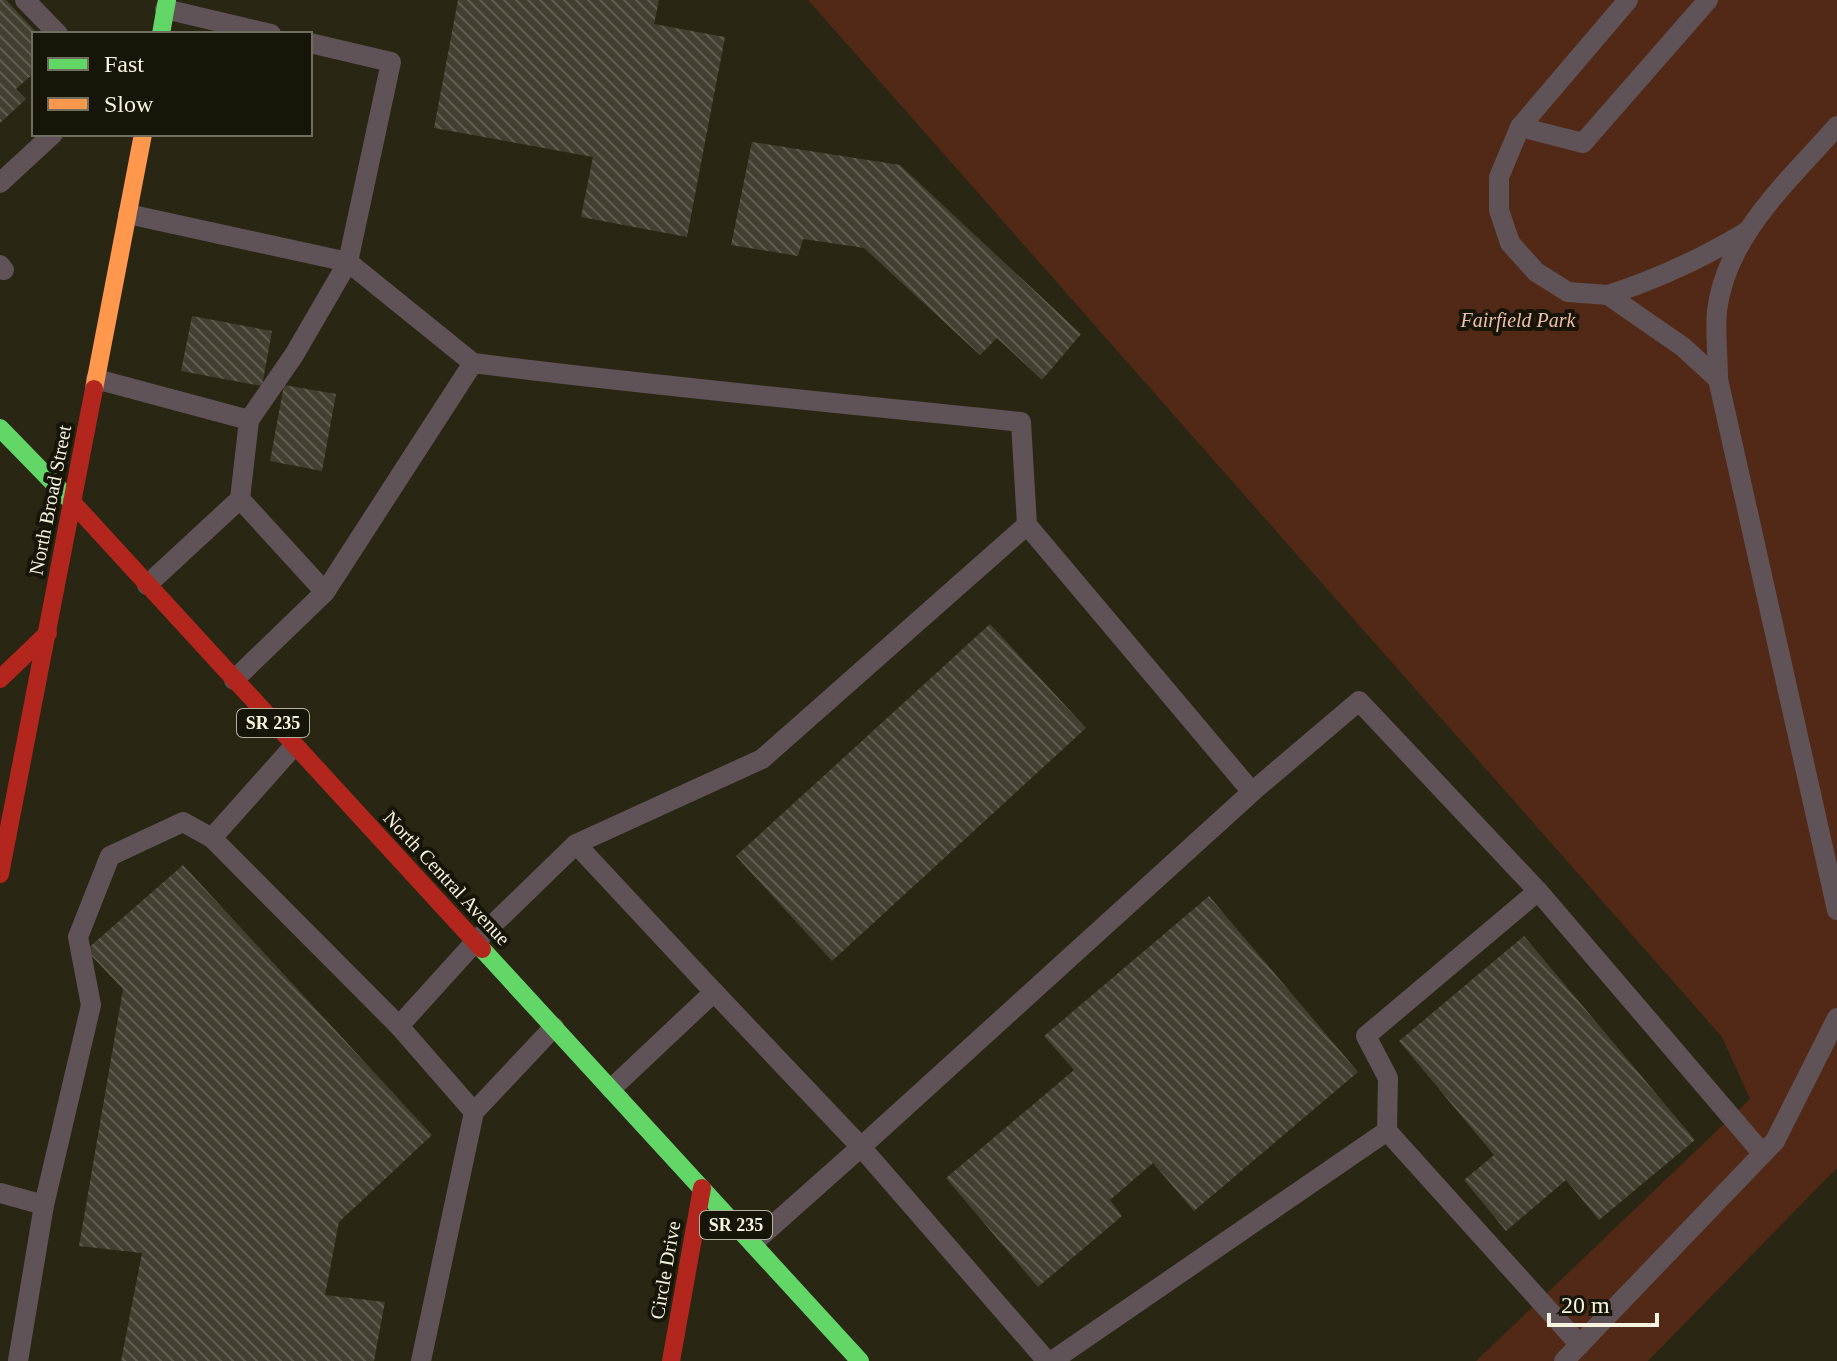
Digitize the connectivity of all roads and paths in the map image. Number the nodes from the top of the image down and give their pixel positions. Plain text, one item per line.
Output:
1 (25, 0) edge
2 (1628, 0) edge
3 (1708, 0) edge
4 (166, 5) edge
5 (56, 32) edge
6 (161, 32) edge
7 (264, 32) edge
8 (312, 43) edge
9 (1837, 126) edge
10 (1520, 127) junction
11 (51, 136) edge
12 (143, 136) edge
13 (0, 183) edge
14 (128, 214) junction
15 (1746, 232) junction
16 (348, 262) junction
17 (1608, 295) junction
18 (473, 363) junction
19 (96, 379) junction
20 (1718, 379) junction
21 (249, 420) junction
22 (0, 428) edge
23 (240, 499) junction
24 (72, 502) junction
25 (1027, 525) junction
26 (147, 585) junction
27 (325, 592) junction
28 (48, 633) junction
29 (0, 679) edge
30 (234, 680) junction
31 (294, 746) junction
32 (1252, 792) junction
33 (212, 838) junction
34 (576, 844) junction
35 (0, 874) edge
36 (1538, 891) junction
37 (1837, 910) edge
38 (476, 941) junction
39 (714, 992) junction
40 (1837, 1018) edge
41 (399, 1026) junction
42 (554, 1027) junction
43 (611, 1089) junction
44 (474, 1112) junction
45 (1387, 1131) junction
46 (861, 1147) junction
47 (1763, 1154) junction
48 (702, 1188) junction
49 (0, 1193) edge
50 (44, 1205) junction
51 (753, 1243) junction
52 (1580, 1345) junction
53 (18, 1361) edge
54 (421, 1361) edge
55 (671, 1361) edge
56 (860, 1361) edge
57 (1049, 1361) edge
58 (1564, 1361) edge

1 - 5 lane
2 - 10 lane
3 - 10 lane
4 - 6 main road
4 - 7 lane
8 - 16 lane
9 - 15 lane
10 - 17 lane
11 - 13 lane
12 - 14 main road, North Broad Street
14 - 16 lane
14 - 19 main road, North Broad Street
15 - 17 lane
15 - 20 lane
16 - 18 lane
16 - 21 lane
17 - 20 lane
18 - 25 lane
18 - 27 lane
19 - 21 lane
19 - 24 main road, North Broad Street
20 - 37 lane
21 - 23 lane
22 - 24 main road, North Central Avenue
23 - 26 lane
23 - 27 lane
24 - 26 main road, North Central Avenue / SR 235
24 - 28 main road, North Broad Street
25 - 32 lane
25 - 34 lane
26 - 30 main road, North Central Avenue / SR 235
27 - 30 lane
28 - 29 main road
28 - 35 main road, North Broad Street
30 - 31 main road, North Central Avenue / SR 235
31 - 33 lane
31 - 38 main road, North Central Avenue / SR 235
32 - 36 lane
32 - 46 lane
33 - 41 lane
33 - 50 lane
34 - 38 lane
34 - 39 lane
36 - 45 lane
36 - 47 lane
38 - 41 lane
38 - 42 main road, North Central Avenue / SR 235
39 - 43 lane
39 - 46 lane
40 - 47 lane
41 - 44 lane
42 - 43 main road, North Central Avenue / SR 235
42 - 44 lane
43 - 48 main road, North Central Avenue / SR 235
44 - 54 lane
45 - 52 lane
45 - 57 lane
46 - 51 lane
46 - 57 lane
47 - 52 lane
48 - 51 main road, North Central Avenue / SR 235
48 - 55 main road, Circle Drive
49 - 50 lane
50 - 53 lane
51 - 56 main road, North Central Avenue / SR 235
52 - 58 lane

